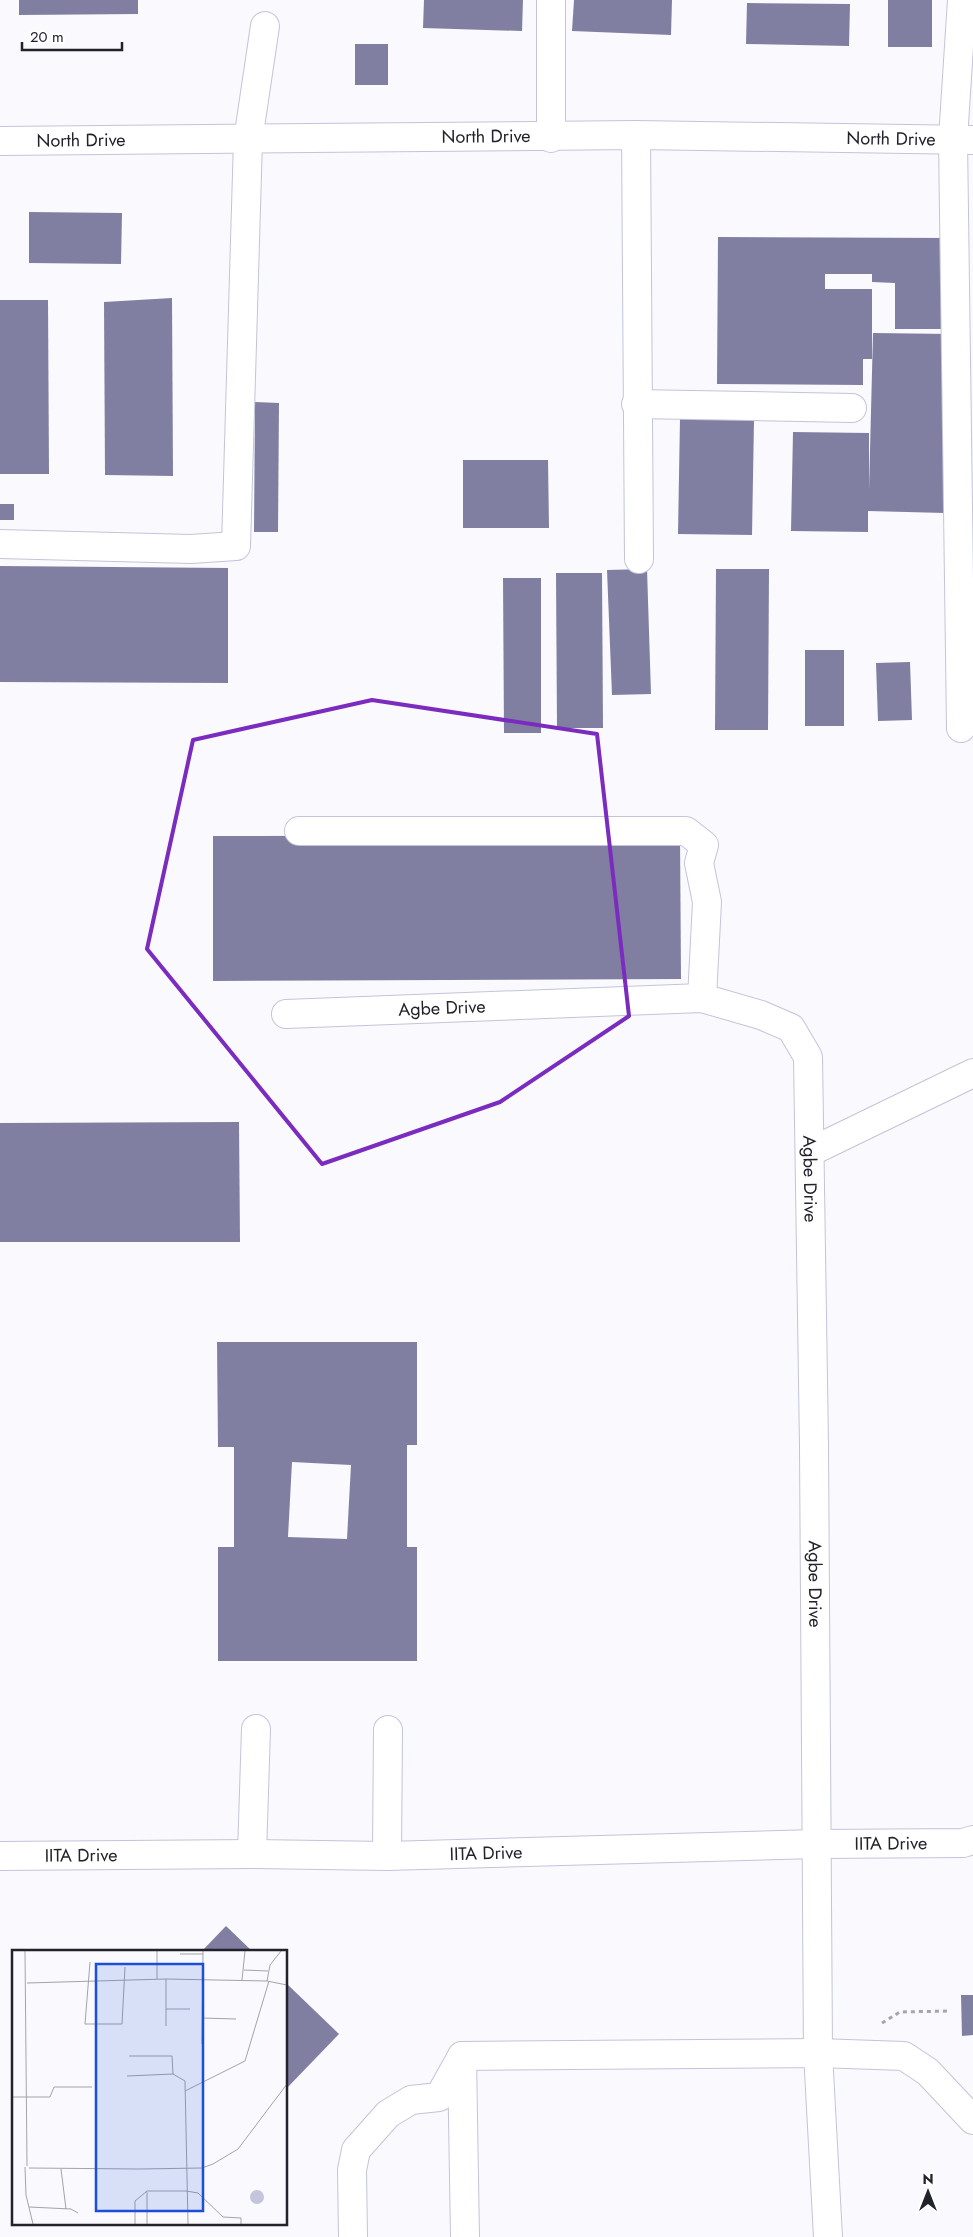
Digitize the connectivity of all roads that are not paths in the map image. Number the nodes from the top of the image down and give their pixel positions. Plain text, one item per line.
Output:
1 (551, 0) edge
2 (962, 0) edge
3 (265, 26) dead end
4 (636, 136) junction
5 (551, 138) junction
6 (248, 140) junction
7 (963, 140) edge
8 (0, 142) edge
9 (636, 404) junction
10 (852, 408) dead end
11 (966, 491) edge
12 (0, 544) edge
13 (639, 559) dead end
14 (961, 728) dead end
15 (298, 831) dead end
16 (702, 998) junction
17 (286, 1014) dead end
18 (973, 1073) edge
19 (810, 1152) junction
20 (256, 1729) dead end
21 (388, 1730) dead end
22 (973, 1840) edge
23 (816, 1844) junction
24 (252, 1854) junction
25 (0, 1856) edge
26 (387, 1856) junction
27 (818, 2053) junction
28 (462, 2056) junction
29 (973, 2120) edge
30 (353, 2237) edge
31 (465, 2237) edge
32 (828, 2237) edge

1 - 5 street
2 - 7 street
3 - 6 street
4 - 5 street, North Drive
4 - 7 street, North Drive
4 - 9 street
5 - 6 street, North Drive
6 - 8 street, North Drive
6 - 12 street
7 - 11 street
9 - 10 street
9 - 13 street
11 - 14 street
15 - 16 street
16 - 17 street, Agbe Drive
16 - 19 street, Agbe Drive
18 - 19 street
19 - 23 street, Agbe Drive
20 - 24 street
21 - 26 street
22 - 23 street, IITA Drive
23 - 26 street, IITA Drive
23 - 27 street, Agbe Drive
24 - 25 street, IITA Drive
24 - 26 street, IITA Drive
27 - 28 street
27 - 29 street
27 - 32 street, Agbe Drive
28 - 30 street
28 - 31 street

